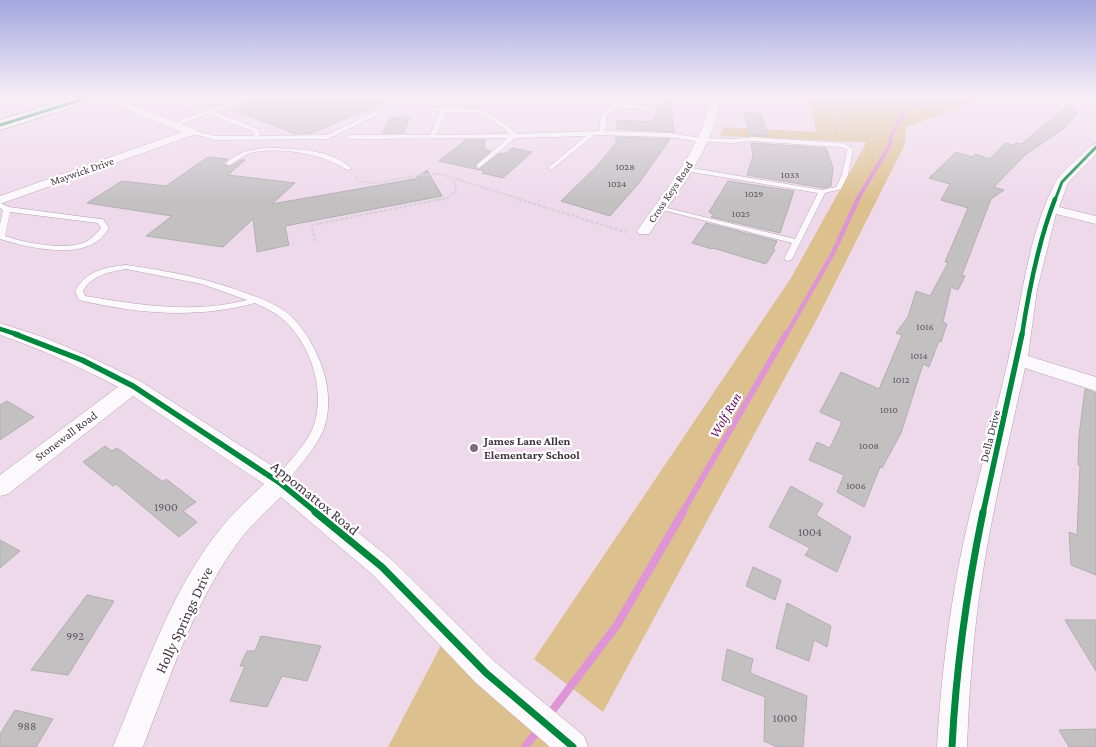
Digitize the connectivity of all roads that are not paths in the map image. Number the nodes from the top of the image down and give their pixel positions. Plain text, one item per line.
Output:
1 (192, 132) joint
2 (257, 132) edge
3 (340, 132) edge
4 (434, 132) edge
5 (510, 132) edge
6 (705, 132) edge
7 (593, 133) junction
8 (602, 133) joint
9 (514, 136) junction
10 (350, 137) dead end
11 (432, 137) junction
12 (254, 138) junction
13 (702, 140) junction
14 (1096, 147) edge
15 (228, 164) dead end
16 (479, 166) dead end
17 (551, 168) dead end
18 (348, 169) road end
19 (686, 169) junction
20 (822, 192) junction
21 (2, 205) edge
22 (659, 208) junction
23 (1051, 209) junction
24 (1096, 220) edge
25 (644, 231) road end
26 (797, 242) junction
27 (788, 259) dead end
28 (256, 300) junction
29 (0, 329) edge
30 (1018, 359) junction
31 (1096, 384) edge
32 (133, 386) junction
33 (280, 483) junction
34 (0, 487) edge
35 (526, 709) joint
36 (572, 746) edge
37 (128, 747) edge
38 (952, 747) edge

1 - 12 lane
1 - 21 street, Maywick Drive
2 - 12 lane
3 - 12 lane
4 - 11 lane
5 - 9 lane
6 - 13 street, Cross Keys Road
7 - 8 lane
7 - 9 lane
7 - 17 lane
8 - 13 lane
9 - 11 lane
9 - 16 lane
10 - 11 lane
13 - 19 street, Cross Keys Road
13 - 20 lane
14 - 23 street, Della Drive
15 - 18 lane
19 - 20 lane
19 - 22 street, Cross Keys Road
20 - 26 lane
21 - 21 lane
22 - 25 street, Cross Keys Road
22 - 26 lane
23 - 24 street
23 - 30 street, Della Drive
26 - 27 lane
28 - 28 lane
28 - 33 lane
29 - 32 street, Appomattox Road
30 - 31 street
30 - 38 street, Della Drive
32 - 33 street, Appomattox Road
32 - 34 street, Stonewall Road
33 - 35 street, Appomattox Road
33 - 37 street, Holly Springs Drive
35 - 36 street, Appomattox Road

